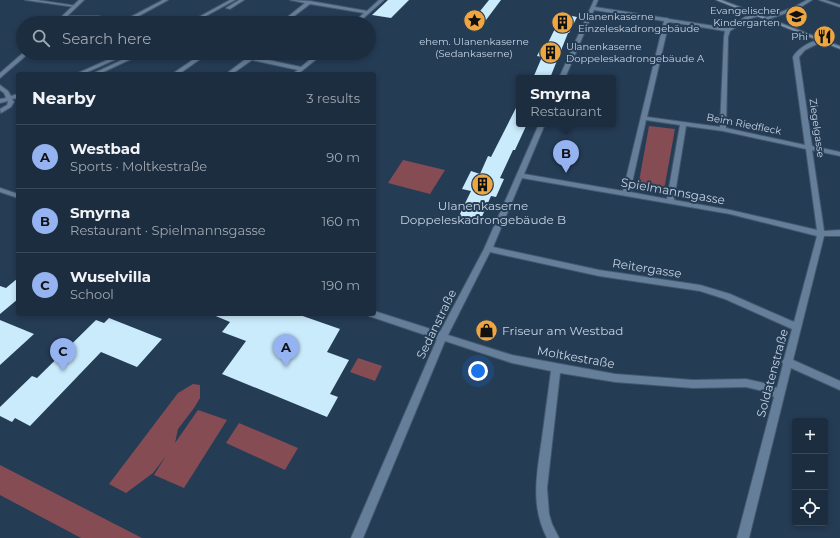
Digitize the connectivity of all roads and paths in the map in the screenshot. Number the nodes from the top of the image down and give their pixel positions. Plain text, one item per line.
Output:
1 (27, 0) edge
2 (82, 0) edge
3 (166, 0) edge
4 (233, 0) edge
5 (242, 0) edge
6 (292, 0) edge
7 (382, 0) edge
8 (596, 0) edge
9 (718, 0) edge
10 (727, 0) edge
11 (810, 0) edge
12 (821, 0) edge
13 (311, 1) edge
14 (75, 6) junction
15 (840, 6) edge
16 (592, 8) junction
17 (368, 12) junction
18 (756, 15) junction
19 (64, 16) edge
20 (136, 16) edge
21 (203, 16) edge
22 (213, 16) edge
23 (291, 16) edge
24 (363, 16) edge
25 (667, 19) junction
26 (764, 19) junction
27 (728, 30) junction
28 (821, 41) junction
29 (840, 48) edge
30 (18, 60) edge
31 (111, 60) edge
32 (126, 60) edge
33 (196, 60) edge
34 (248, 60) edge
35 (260, 60) edge
36 (313, 60) edge
37 (302, 69) junction
38 (84, 72) edge
39 (101, 72) edge
40 (178, 72) edge
41 (232, 72) edge
42 (298, 72) edge
43 (563, 75) edge
44 (0, 76) edge
45 (0, 87) edge
46 (16, 96) edge
47 (10, 98) junction
48 (0, 100) edge
49 (16, 106) edge
50 (0, 111) edge
51 (644, 118) junction
52 (683, 123) junction
53 (541, 127) edge
54 (722, 129) junction
55 (809, 147) junction
56 (840, 154) edge
57 (520, 176) junction
58 (0, 190) edge
59 (626, 194) junction
60 (16, 195) edge
61 (670, 200) junction
62 (840, 233) edge
63 (821, 234) junction
64 (488, 249) junction
65 (376, 315) edge
66 (797, 327) junction
67 (442, 337) junction
68 (788, 362) junction
69 (556, 368) junction
70 (840, 386) edge
71 (779, 394) junction
72 (357, 538) edge
73 (553, 538) edge
74 (743, 538) edge

1 - 14 street
2 - 14 street
3 - 20 street
4 - 21 street
5 - 22 street
6 - 13 street
7 - 17 street
8 - 16 street
9 - 18 street
10 - 18 street
11 - 26 street
12 - 15 street
13 - 17 street
13 - 23 street
14 - 19 street
16 - 25 street
16 - 43 street
17 - 24 street
18 - 26 street
18 - 27 street
25 - 27 street
25 - 51 street
26 - 28 street
27 - 54 street
28 - 29 street
28 - 55 street, Ziegelgasse
30 - 44 street
31 - 38 street
32 - 39 street
33 - 40 street
34 - 41 street
35 - 37 street
36 - 37 street
37 - 42 street
45 - 47 street
46 - 47 street
47 - 48 street
47 - 50 street
49 - 50 street
51 - 52 street, Beim Riedfleck
51 - 59 street
52 - 54 street, Beim Riedfleck
52 - 61 street
53 - 57 street, Sedanstraße
54 - 55 street, Beim Riedfleck
55 - 56 street, Beim Riedfleck
55 - 63 street, Ziegelgasse
57 - 59 street, Spielmannsgasse
57 - 64 street, Sedanstraße
58 - 60 street
59 - 61 street, Spielmannsgasse
61 - 63 street, Spielmannsgasse
62 - 63 street
63 - 66 street, Soldatenstraße
64 - 66 street, Reitergasse
64 - 67 street, Sedanstraße
65 - 67 street, Moltkestraße
66 - 68 street, Soldatenstraße
67 - 69 street, Moltkestraße
67 - 72 street, Sedanstraße
68 - 70 street
68 - 71 street, Soldatenstraße
69 - 71 street, Moltkestraße
69 - 73 street
71 - 74 street, Soldatenstraße

